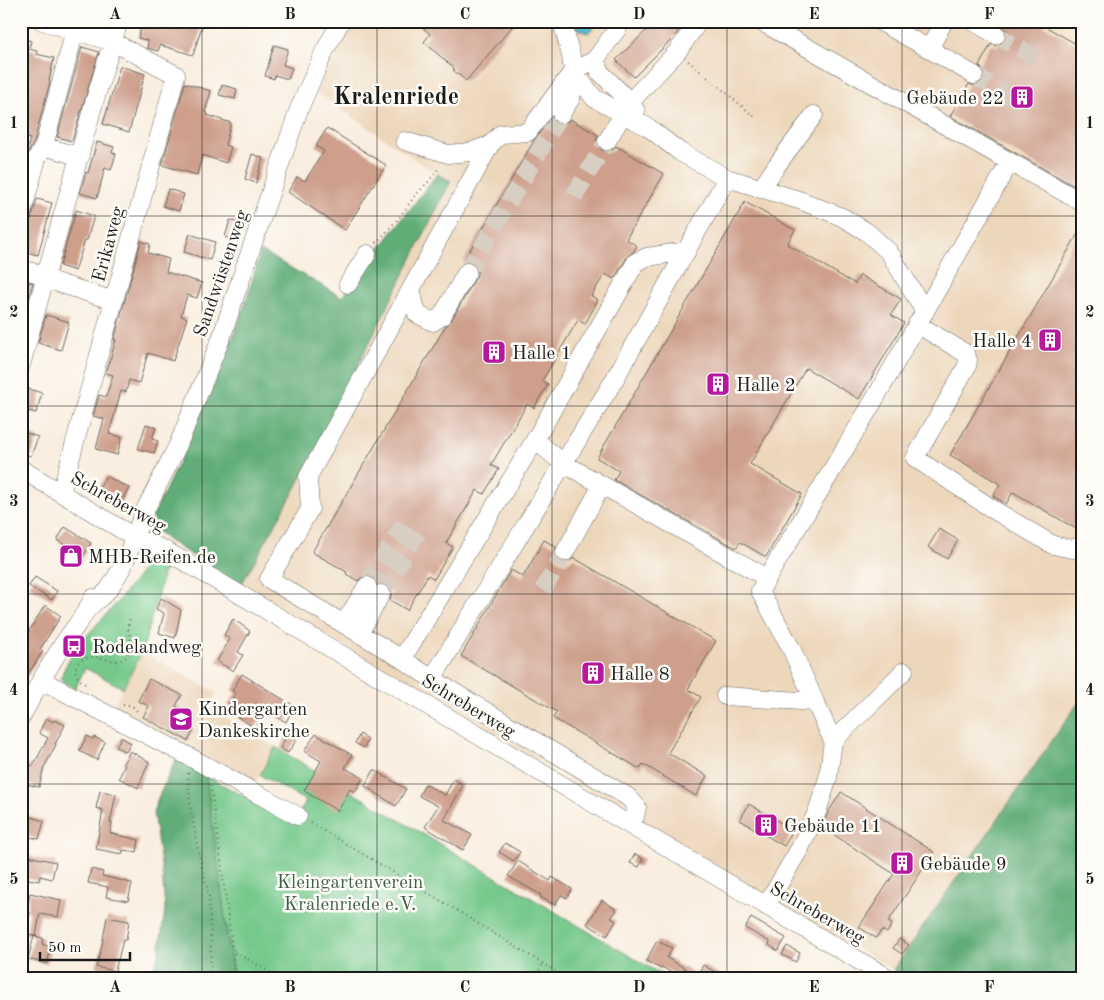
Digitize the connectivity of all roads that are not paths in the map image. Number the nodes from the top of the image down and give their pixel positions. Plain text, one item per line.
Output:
1 (42, 21) edge
2 (119, 21) edge
3 (341, 21) edge
4 (562, 21) edge
5 (620, 21) edge
6 (699, 21) edge
7 (760, 21) edge
8 (879, 21) edge
9 (944, 21) edge
10 (973, 21) edge
11 (74, 30) junction
12 (996, 35) tunnel mouth
13 (113, 42) junction
14 (929, 50) junction
15 (585, 65) junction
16 (974, 75) tunnel mouth
17 (571, 98) junction
18 (594, 98) junction
19 (626, 108) junction
20 (561, 114) tunnel mouth
21 (814, 116) dead end
22 (406, 141) dead end
23 (607, 141) tunnel mouth
24 (490, 145) junction
25 (44, 146) junction
26 (80, 157) junction
27 (1010, 162) junction
28 (727, 178) junction
29 (761, 189) junction
30 (1083, 204) edge
31 (21, 216) edge
32 (687, 251) junction
33 (367, 254) road end
34 (21, 269) edge
35 (467, 272) tunnel mouth
36 (46, 279) junction
37 (348, 284) dead end
38 (411, 289) junction
39 (114, 301) junction
40 (417, 314) junction
41 (921, 318) junction
42 (393, 322) junction
43 (21, 366) edge
44 (535, 440) junction
45 (563, 463) junction
46 (23, 471) edge
47 (602, 485) junction
48 (61, 493) junction
49 (134, 537) junction
50 (1083, 546) edge
51 (565, 552) tunnel mouth
52 (767, 578) junction
53 (344, 624) junction
54 (359, 634) junction
55 (402, 659) junction
56 (904, 671) dead end
57 (429, 677) junction
58 (41, 680) junction
59 (725, 696) dead end
60 (413, 697) junction
61 (815, 702) junction
62 (21, 716) edge
63 (833, 741) junction
64 (298, 816) road end
65 (630, 825) junction
66 (766, 906) junction
67 (890, 979) edge

1 - 11 street
2 - 13 street
3 - 49 street, Sandwüstenweg
4 - 15 street
5 - 15 street
6 - 19 street
7 - 27 street
8 - 14 street
9 - 14 street
10 - 12 street
11 - 13 street
11 - 25 street
13 - 26 street
13 - 39 street, Erikaweg
14 - 16 street
15 - 17 street
15 - 18 street
15 - 19 street
15 - 24 street
17 - 18 street
17 - 20 street
18 - 19 street
19 - 23 street
19 - 28 street
21 - 29 street
22 - 24 street
24 - 38 street
25 - 26 street
25 - 31 street
26 - 36 street
27 - 30 street
27 - 41 street
28 - 29 street
28 - 32 street
29 - 41 street
32 - 44 street
32 - 45 street
33 - 37 street
34 - 36 street
35 - 40 street
36 - 39 street
36 - 43 street
38 - 40 street
38 - 42 street
39 - 48 street, Erikaweg
40 - 42 street
41 - 50 street
41 - 52 street
42 - 53 street
44 - 45 street
44 - 55 street
45 - 47 street
45 - 57 street
46 - 48 street, Schreberweg
47 - 51 street
47 - 52 street
48 - 49 street, Schreberweg
49 - 58 street, Sandwüstenweg
49 - 60 street, Schreberweg
52 - 61 street
53 - 54 street
53 - 54 street
54 - 55 street
55 - 57 street
56 - 63 street
57 - 60 street
57 - 65 street
58 - 62 street, Sandwüstenweg
58 - 64 street
59 - 61 street
60 - 65 street, Schreberweg
61 - 63 street
63 - 66 street
65 - 66 street, Schreberweg
66 - 67 street, Schreberweg

